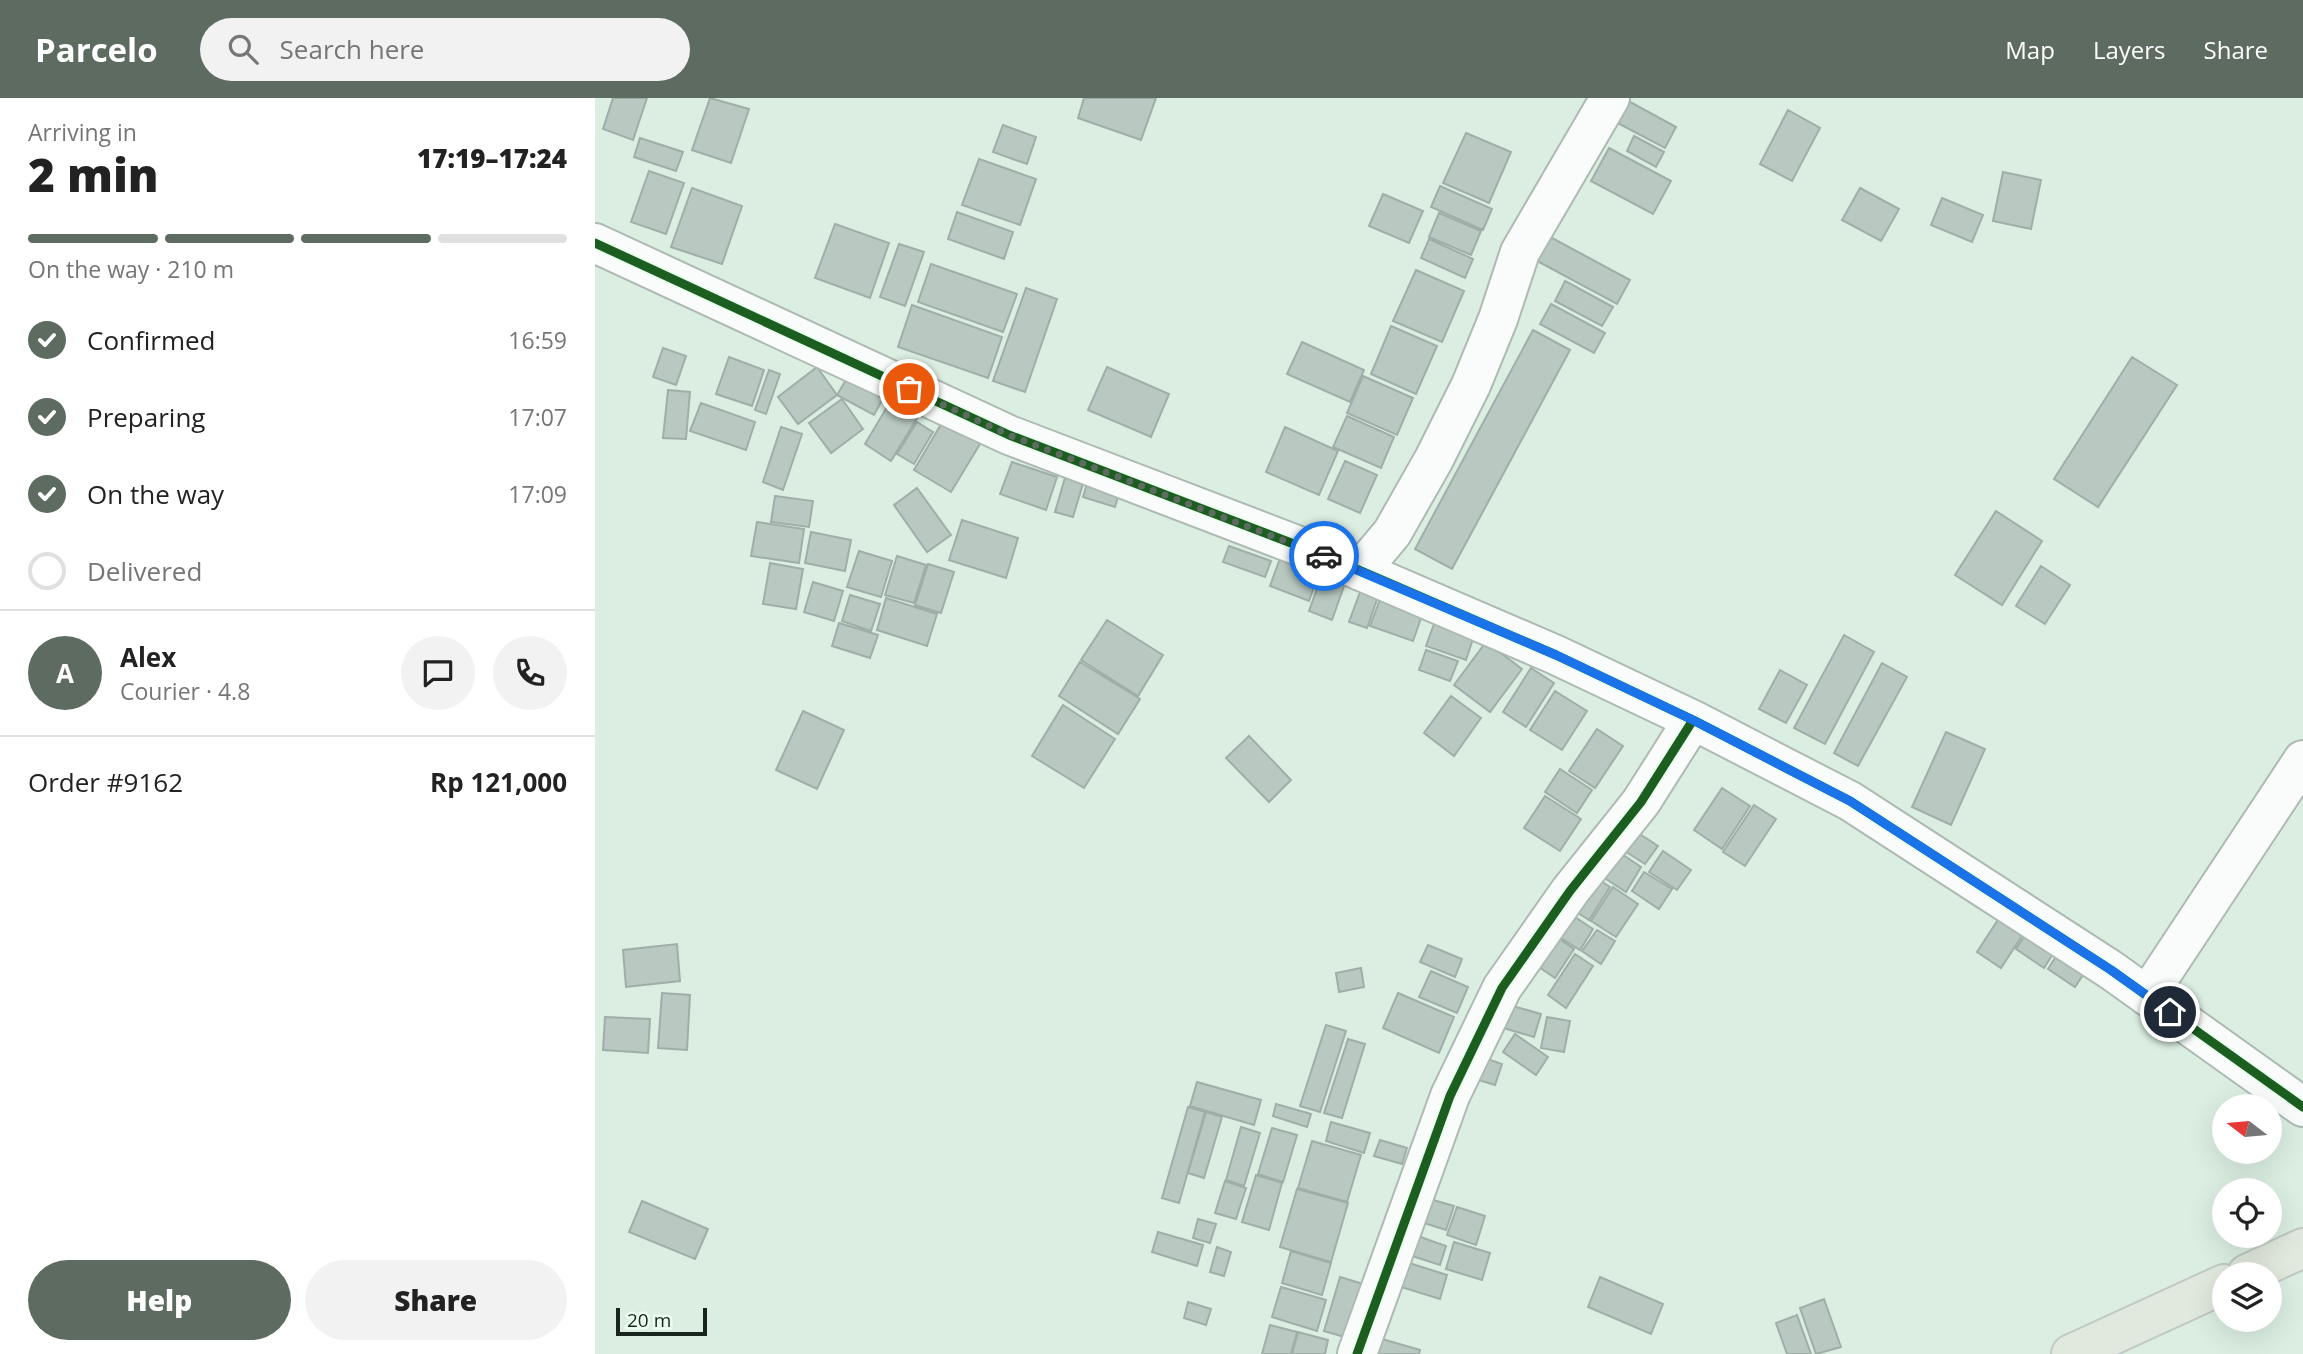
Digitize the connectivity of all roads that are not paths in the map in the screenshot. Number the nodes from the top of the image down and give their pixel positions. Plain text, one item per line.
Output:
1 (1610, 98) edge
2 (595, 243) edge
3 (1360, 571) junction
4 (1693, 720) junction
5 (2303, 760) edge
6 (2147, 996) junction
7 (2303, 1107) edge
8 (2303, 1248) edge
9 (2273, 1262) edge
10 (2212, 1289) edge
11 (1357, 1354) edge
12 (2071, 1354) edge

1 - 3 street
2 - 3 street
3 - 4 street
4 - 6 street
4 - 11 street
5 - 6 street
6 - 7 street
8 - 9 main road
10 - 12 main road

